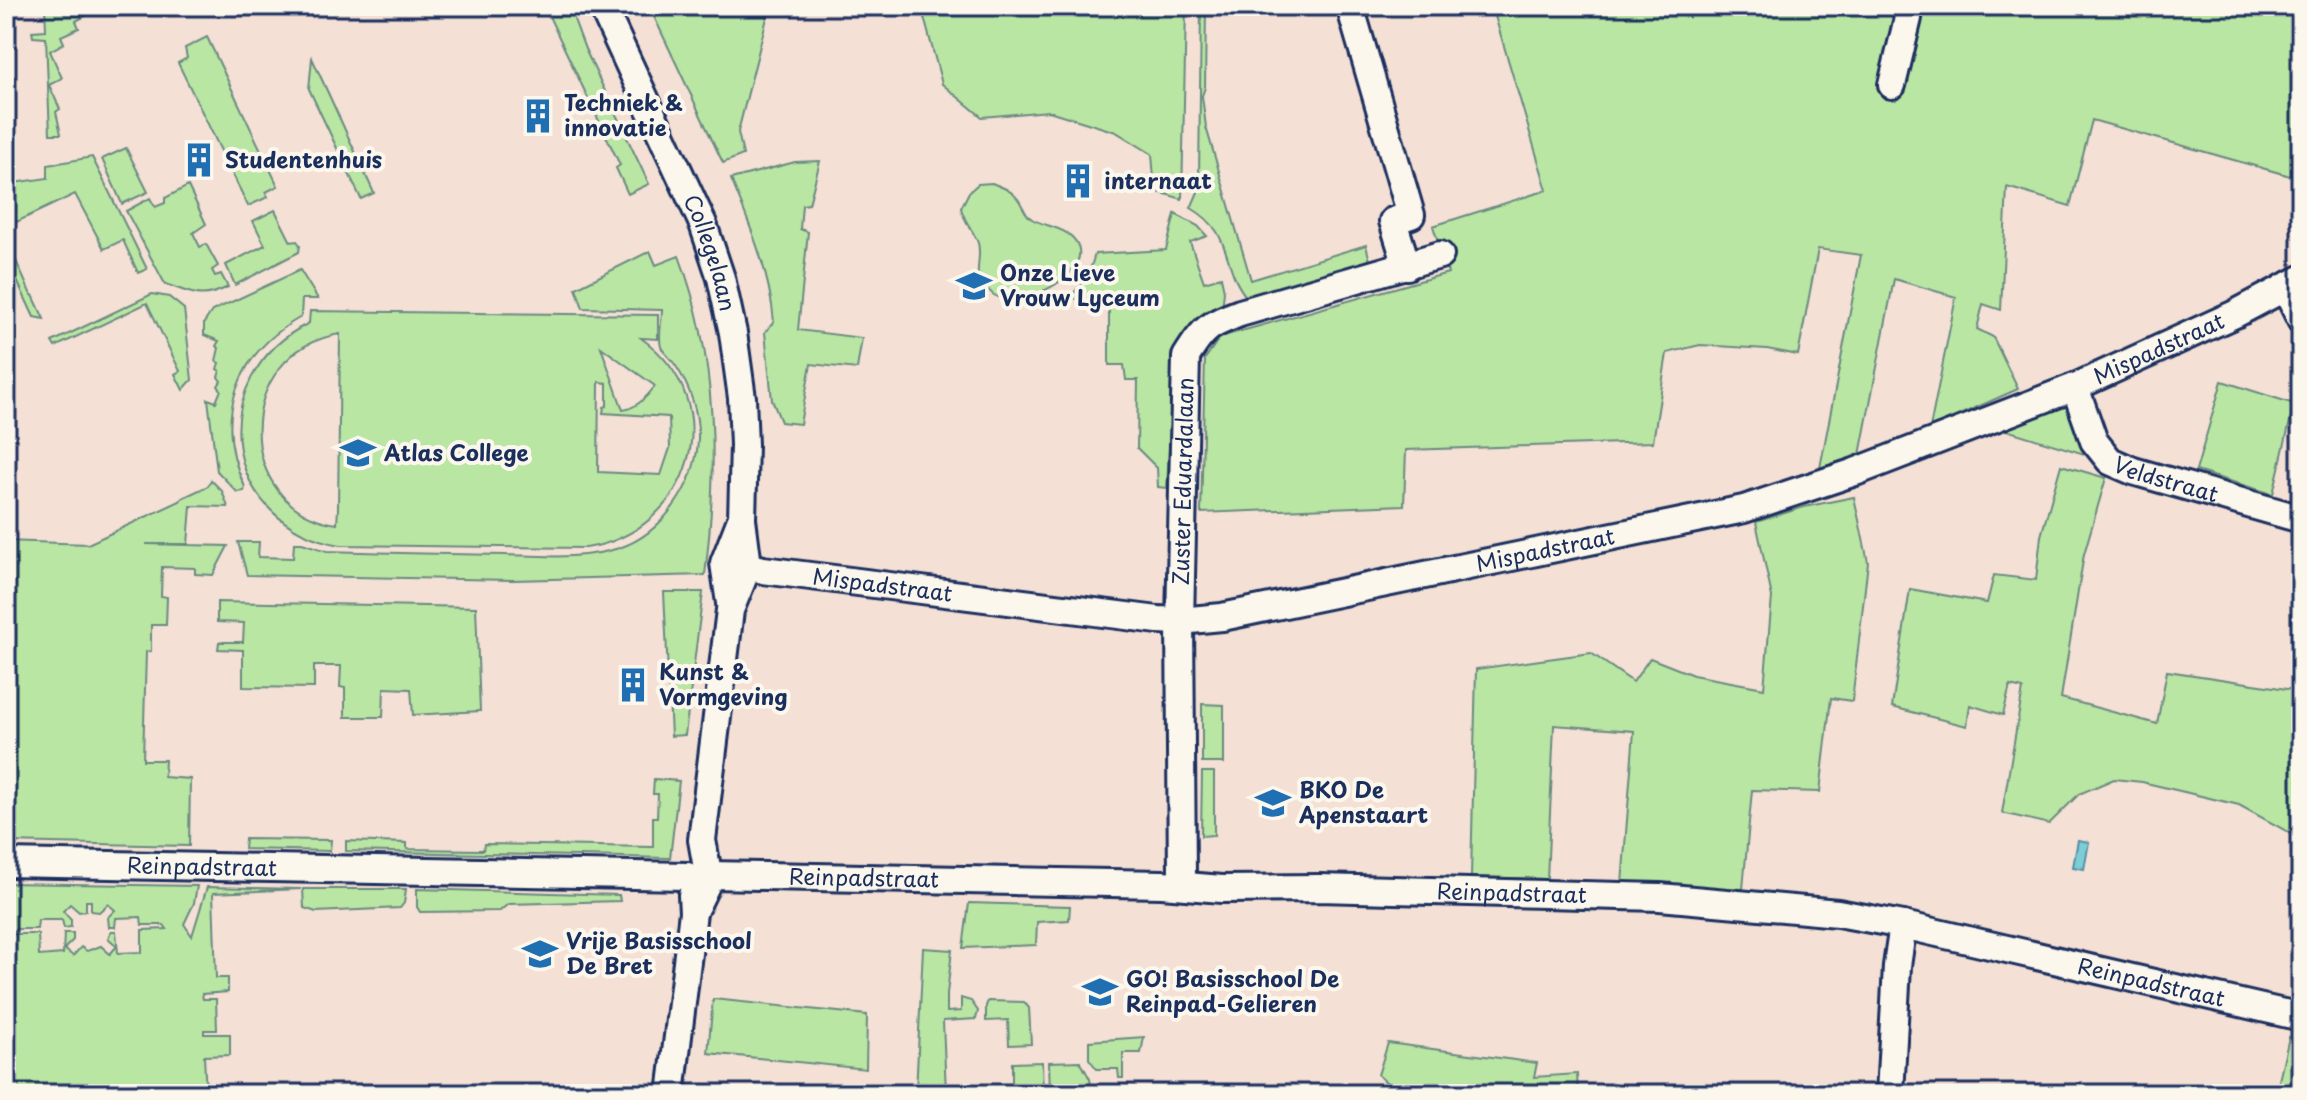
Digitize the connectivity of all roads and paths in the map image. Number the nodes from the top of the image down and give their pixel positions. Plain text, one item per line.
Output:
1 (602, 6) edge
2 (1350, 6) edge
3 (1905, 6) edge
4 (1892, 85) dead end
5 (1440, 255) dead end
6 (1407, 266) junction
7 (2293, 283) edge
8 (2301, 320) edge
9 (2075, 387) junction
10 (2301, 519) edge
11 (738, 564) junction
12 (1180, 621) junction
13 (6, 863) edge
14 (702, 875) junction
15 (1180, 885) junction
16 (1903, 925) junction
17 (2301, 1017) edge
18 (671, 1094) edge
19 (1890, 1094) edge

1 - 11 street, Collegelaan
2 - 6 street
3 - 4 street
5 - 6 street, Zuster Eduardalaan
6 - 12 street, Zuster Eduardalaan
7 - 8 street
7 - 9 street, Mispadstraat
9 - 10 street, Veldstraat
9 - 12 street, Mispadstraat
11 - 12 street, Mispadstraat
11 - 14 street, Collegelaan
12 - 15 street, Zuster Eduardalaan
13 - 14 street, Reinpadstraat
14 - 15 street, Reinpadstraat
14 - 18 street, Collegelaan
15 - 16 street, Reinpadstraat
16 - 17 street, Reinpadstraat
16 - 19 street

